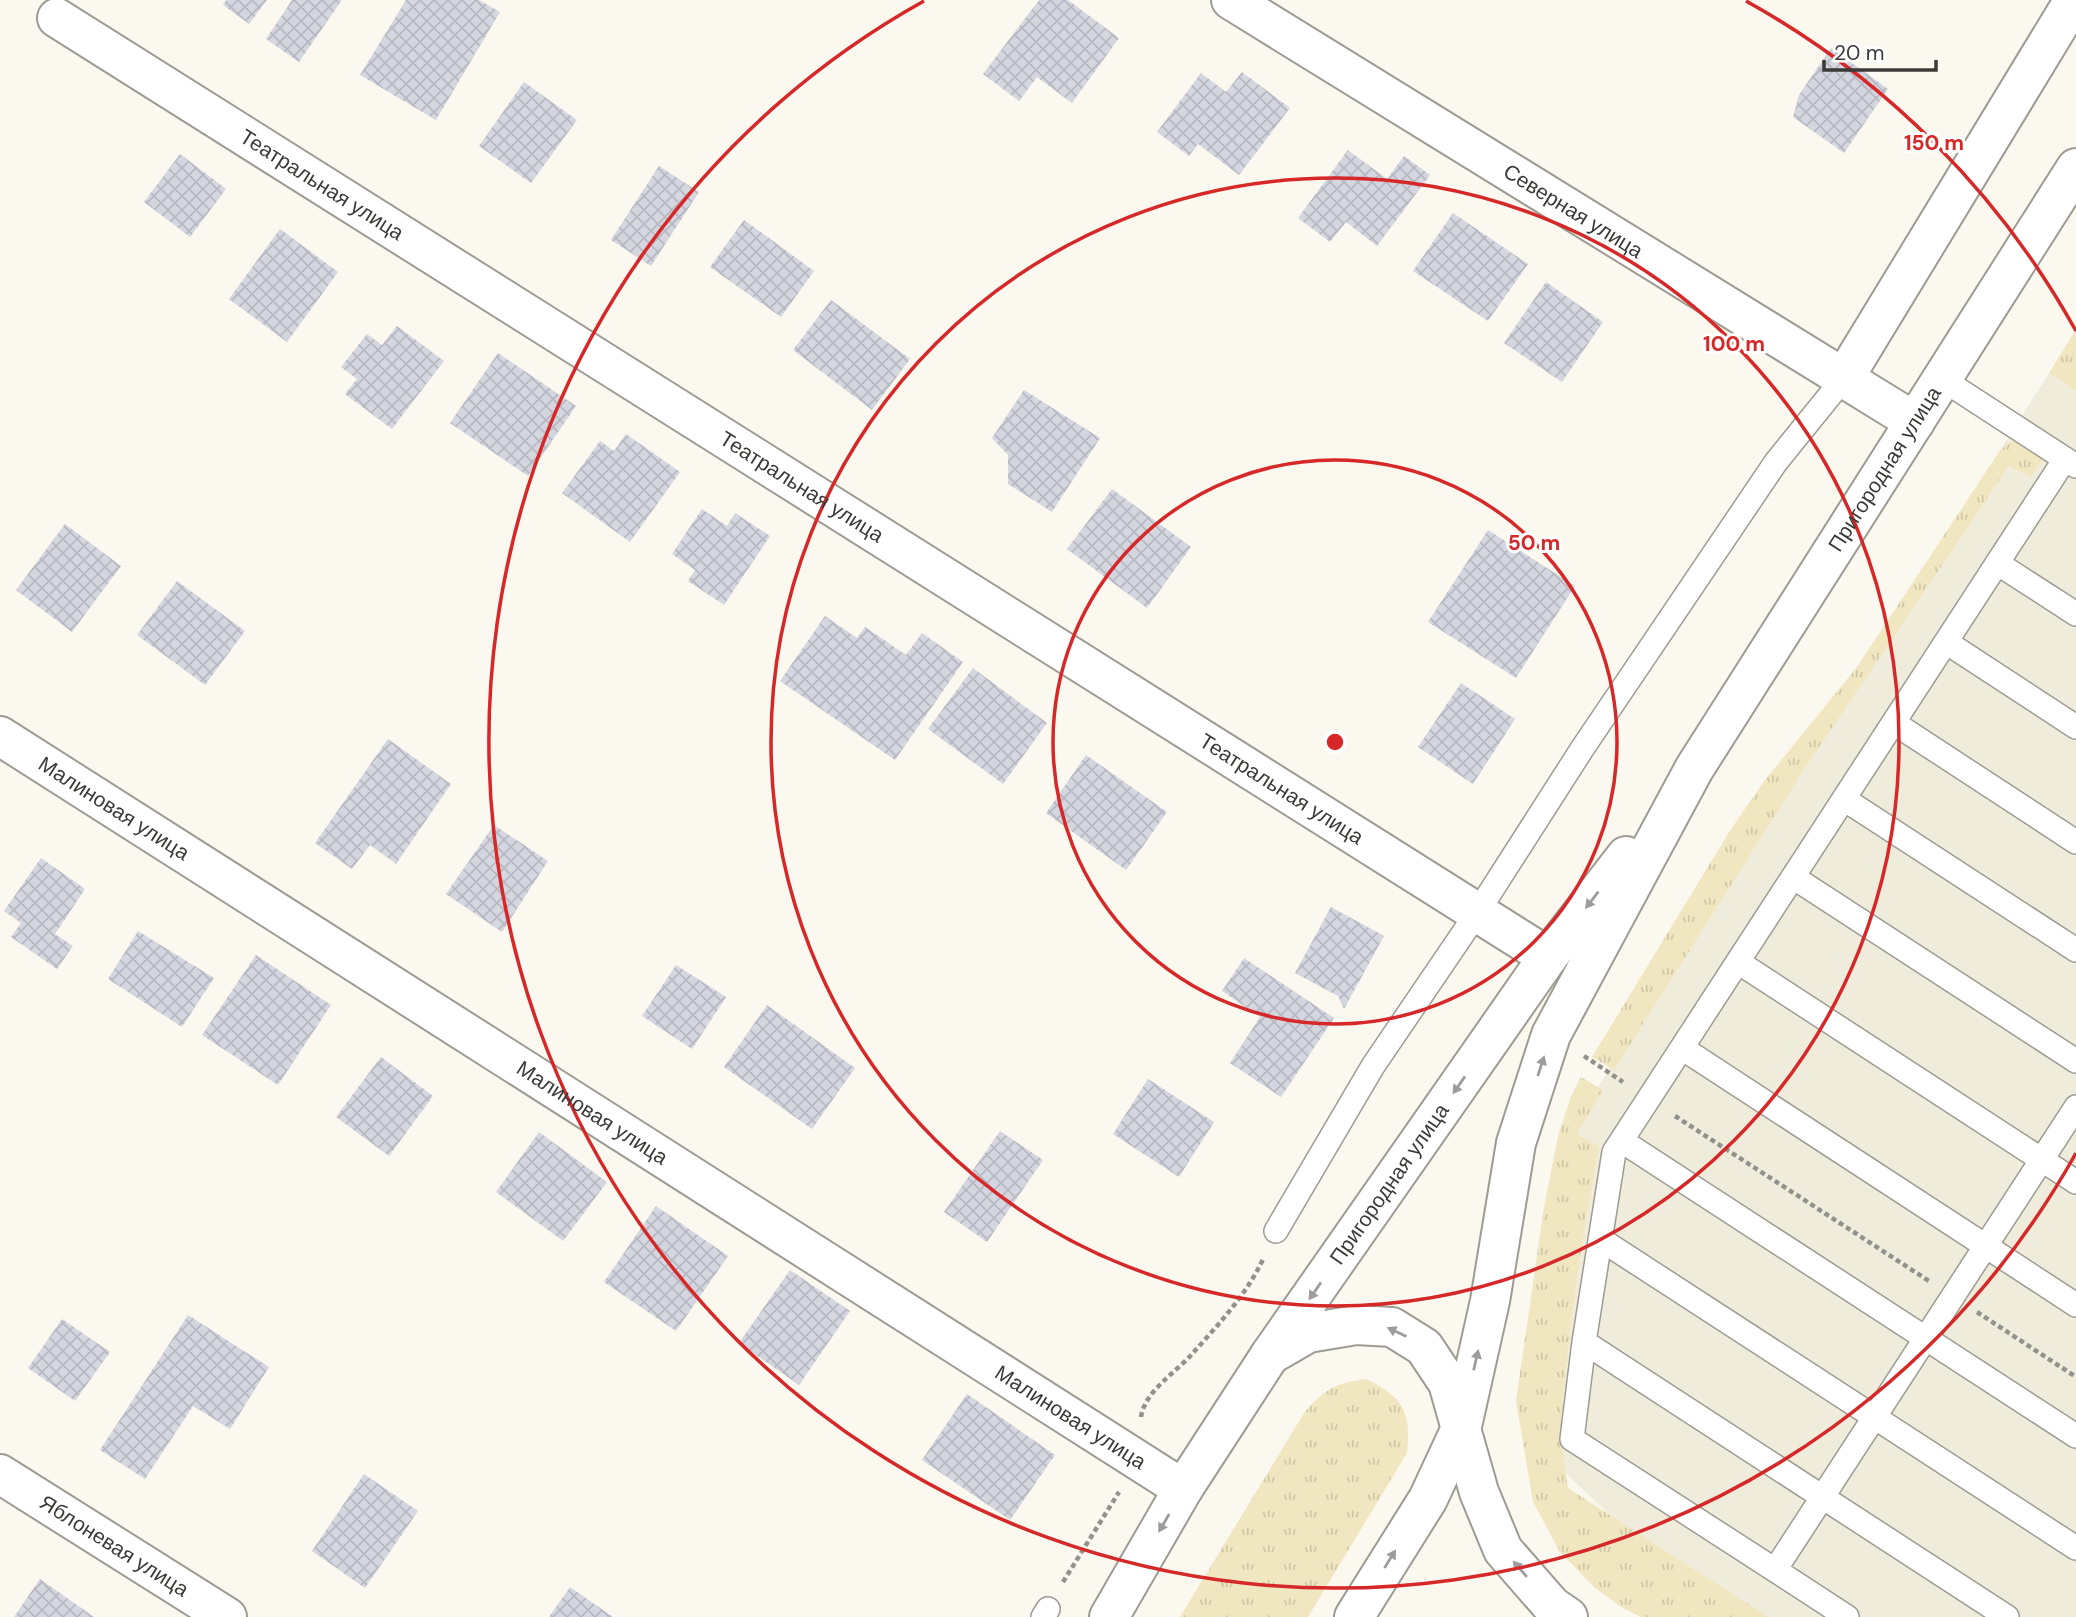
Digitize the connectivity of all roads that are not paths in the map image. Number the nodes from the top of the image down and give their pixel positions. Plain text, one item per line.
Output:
1 (1231, 0) edge
2 (2074, 0) edge
3 (57, 18) dead end
4 (2076, 168) edge
5 (1844, 378) junction
6 (1942, 379) junction
7 (1915, 422) junction
8 (2070, 463) edge
9 (1997, 563) junction
10 (2076, 614) edge
11 (1946, 642) junction
12 (1894, 723) junction
13 (2076, 727) edge
14 (0, 736) edge
15 (1694, 769) junction
16 (1844, 799) junction
17 (2076, 842) edge
18 (1793, 877) junction
19 (1477, 913) junction
20 (2076, 950) edge
21 (1548, 957) junction
22 (1738, 962) junction
23 (1682, 1048) junction
24 (2076, 1061) edge
25 (2076, 1107) edge
26 (1622, 1141) junction
27 (2042, 1160) junction
28 (2076, 1182) edge
29 (1276, 1231) road end
30 (1600, 1238) junction
31 (1985, 1246) junction
32 (2076, 1305) edge
33 (1925, 1338) junction
34 (1584, 1342) junction
35 (1270, 1355) junction
36 (1875, 1417) junction
37 (1462, 1426) junction
38 (2076, 1436) edge
39 (0, 1474) edge
40 (1183, 1489) junction
41 (1822, 1497) junction
42 (2076, 1548) edge
43 (1775, 1570) junction
44 (227, 1617) edge
45 (1109, 1617) edge
46 (1354, 1617) edge
47 (1568, 1617) edge
48 (1847, 1617) edge
49 (2007, 1617) edge

1 - 5 street, Северная улица
2 - 5 street
3 - 19 street, Театральная улица
4 - 6 street, Пригородная улица
5 - 7 street, Северная улица
5 - 19 lane
6 - 7 street, Пригородная улица
6 - 8 lane
7 - 15 street, Пригородная улица
8 - 9 lane
9 - 10 lane
9 - 11 lane
11 - 12 lane
11 - 13 lane
12 - 16 lane
12 - 17 lane
14 - 40 street, Малиновая улица
15 -> 21 street, Пригородная улица
37 -> 15 street, Пригородная улица
16 - 18 lane
16 - 20 lane
18 - 22 lane
18 - 24 lane
19 - 21 street, Театральная улица
19 - 29 lane
21 -> 35 street, Пригородная улица
22 - 23 lane
22 - 27 lane
23 - 26 lane
23 - 31 lane
25 - 27 lane
26 - 30 lane
26 - 33 lane
27 - 28 lane
27 - 31 lane
30 - 34 lane
30 - 36 lane
31 - 32 lane
31 - 33 lane
33 - 36 lane
33 - 38 lane
34 - 41 lane
34 - 43 lane
37 -> 35 street
35 - 40 street, Пригородная улица
36 - 41 lane
36 - 42 lane
46 -> 37 street, Пригородная улица
47 -> 37 street
39 - 44 street, Яблоневая улица
40 -> 45 street, Пригородная улица
41 - 43 lane
41 - 49 lane
43 - 48 lane

